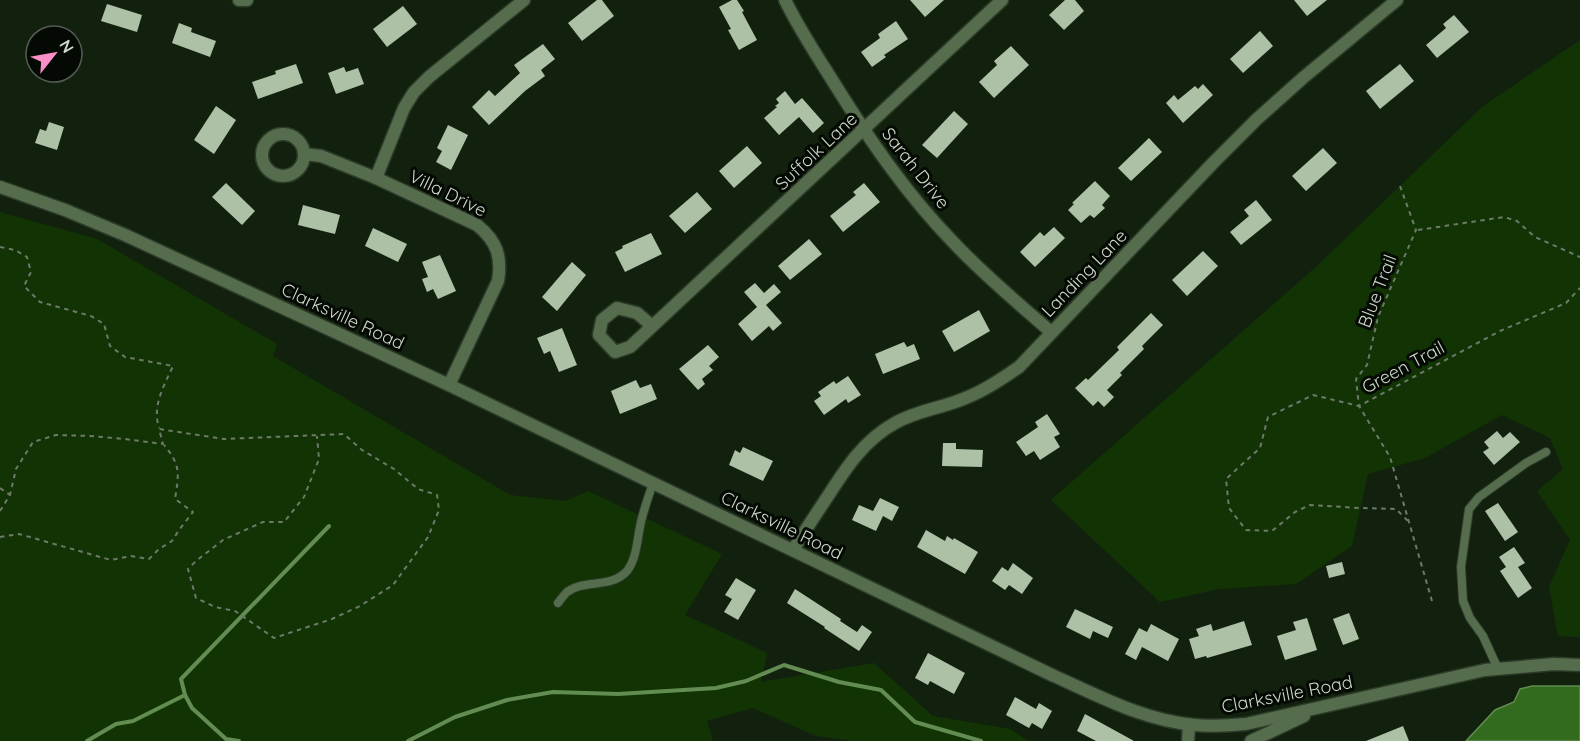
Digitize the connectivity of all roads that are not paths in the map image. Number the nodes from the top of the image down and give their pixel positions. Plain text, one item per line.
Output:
1 (239, 0) edge
2 (247, 0) edge
3 (524, 0) edge
4 (785, 0) edge
5 (1002, 0) edge
6 (1397, 0) edge
7 (864, 130) junction
8 (304, 154) dead end
9 (376, 178) junction
10 (0, 188) edge
11 (652, 326) junction
12 (1051, 332) junction
13 (449, 385) junction
14 (1546, 452) dead end
15 (653, 483) junction
16 (793, 550) junction
17 (558, 603) dead end
18 (1580, 665) edge
19 (1498, 669) junction
20 (1324, 706) junction
21 (1189, 725) junction
22 (1188, 741) edge
23 (1251, 741) edge

1 - 2 street
3 - 9 street
4 - 7 street, Sarah Drive
5 - 7 street, Suffolk Lane
6 - 12 street, Landing Lane
7 - 11 street, Suffolk Lane
7 - 12 street, Sarah Drive
8 - 9 street, Villa Drive
9 - 13 street, Villa Drive
10 - 13 street, Clarksville Road
11 - 11 street, Suffolk Lane
12 - 16 street, Landing Lane
13 - 15 street, Clarksville Road
14 - 19 lane
15 - 16 street, Clarksville Road
15 - 17 lane
16 - 21 street, Clarksville Road
18 - 19 street, Clarksville Road
19 - 20 street, Clarksville Road
20 - 21 street, Clarksville Road
20 - 23 street
21 - 22 street

